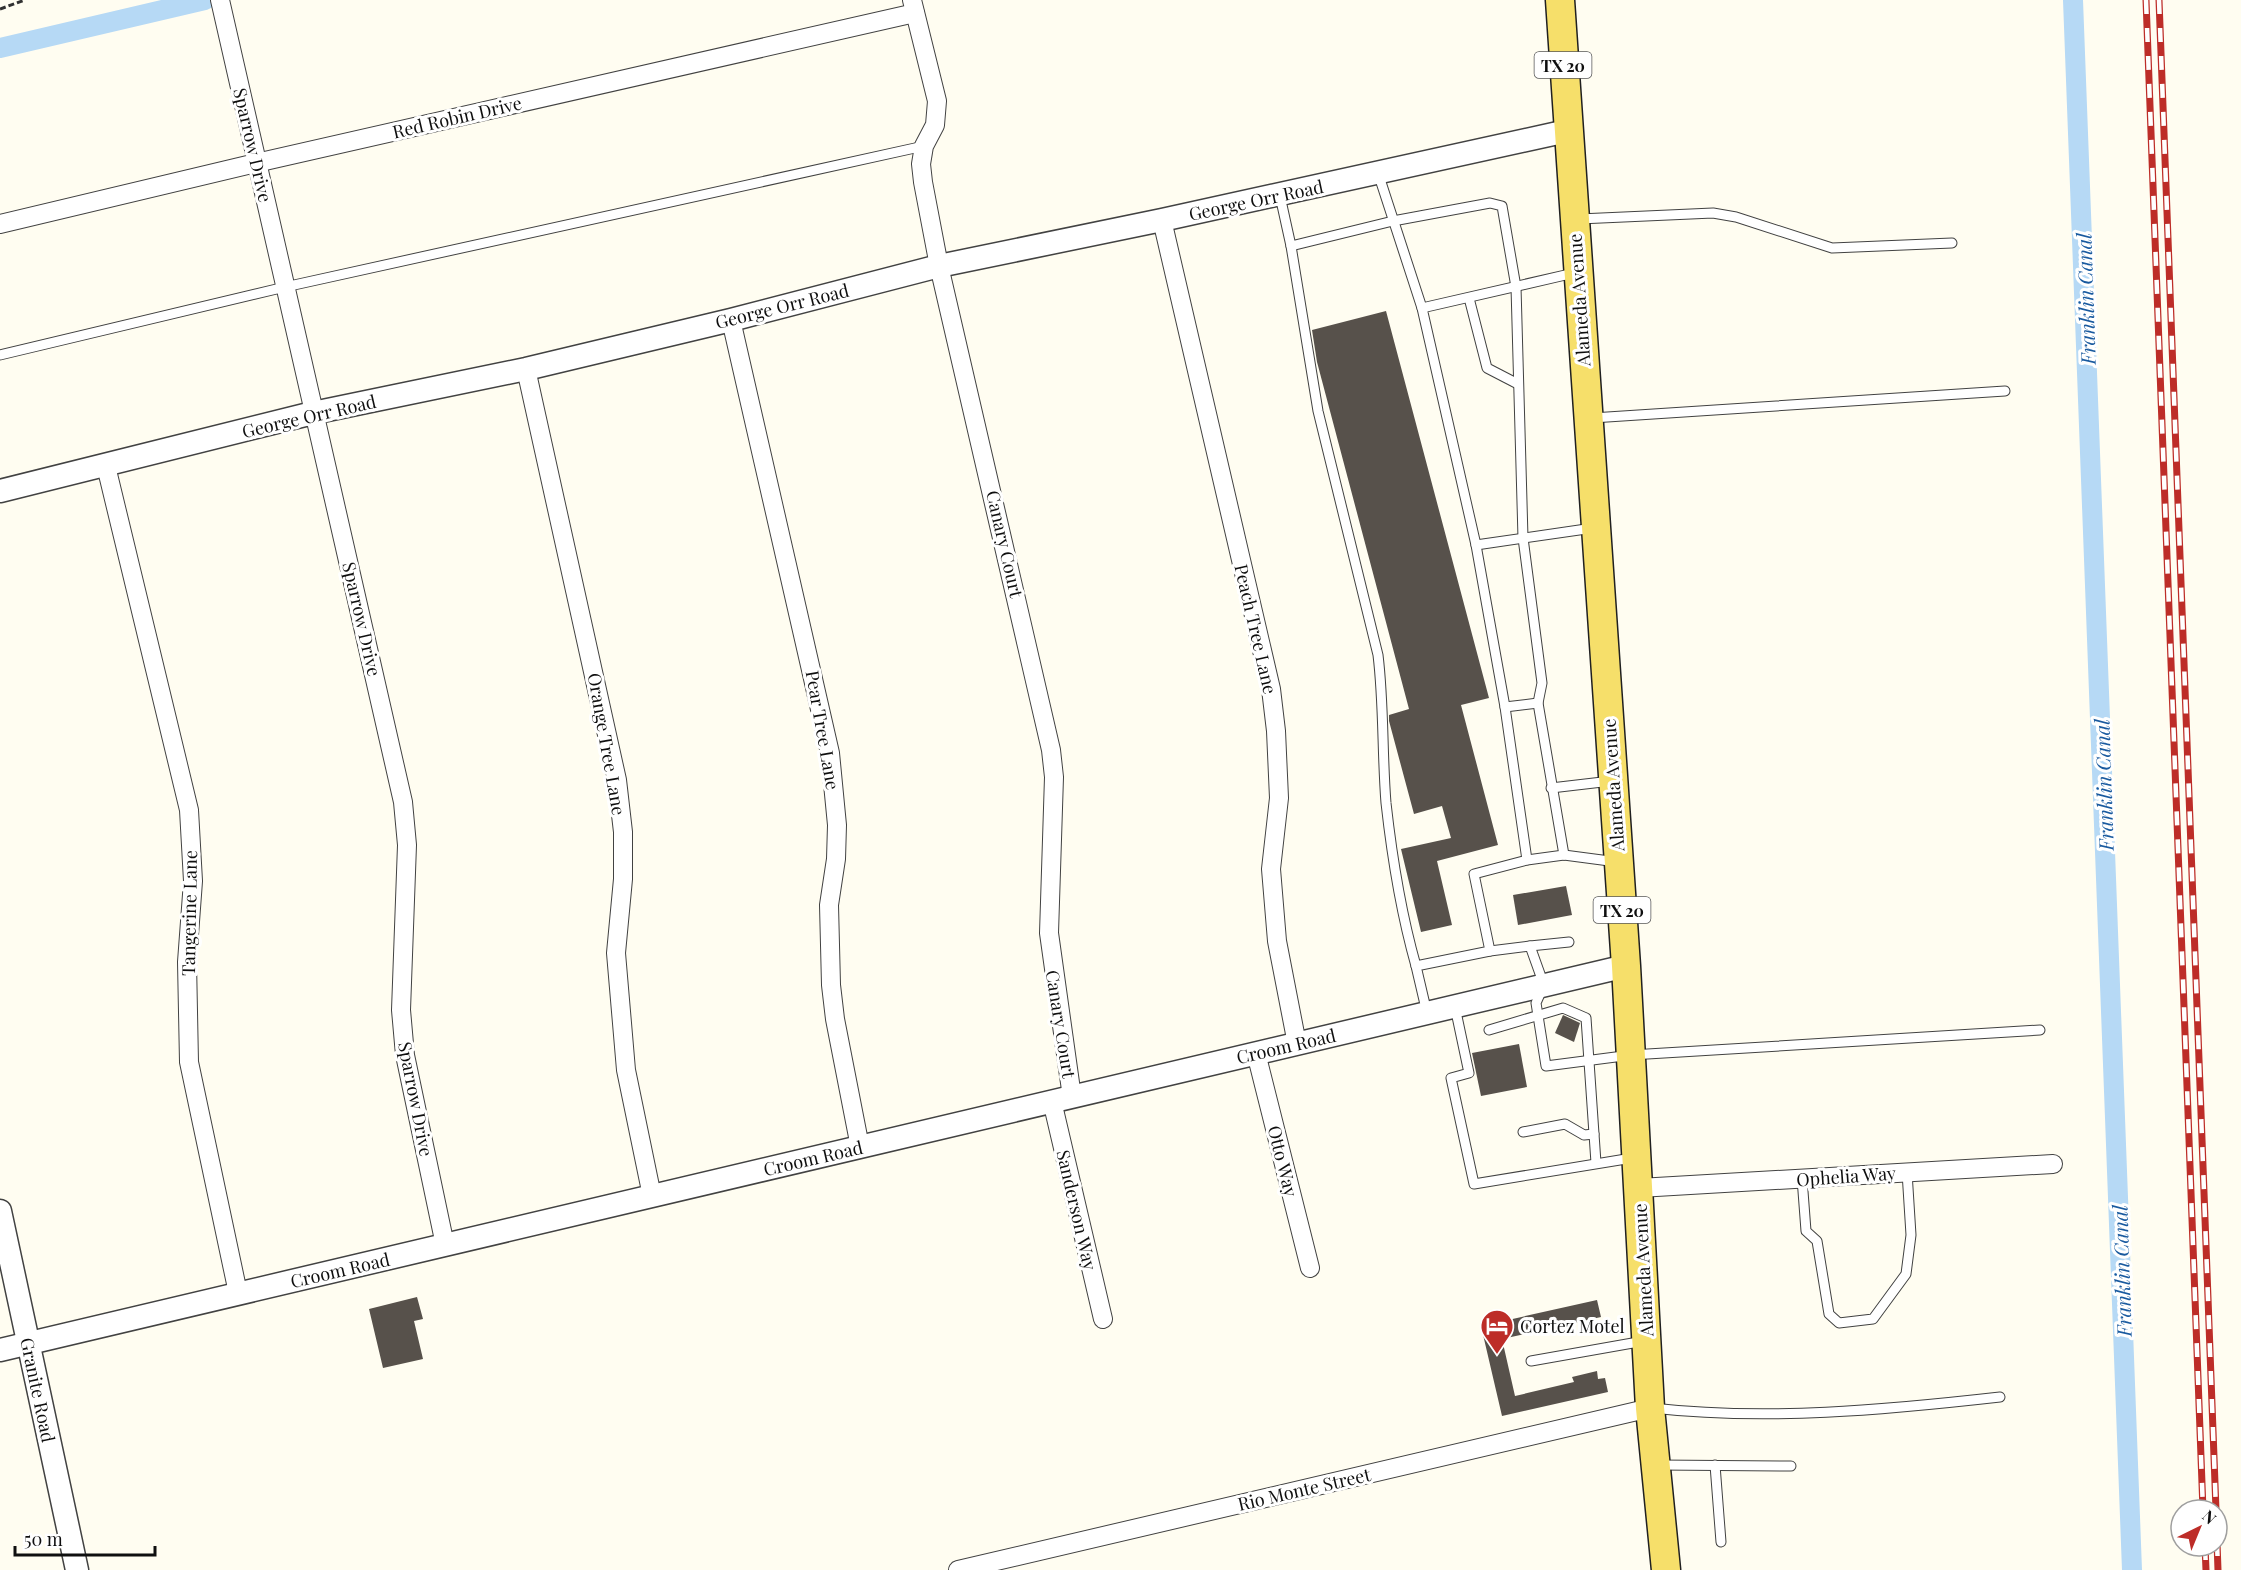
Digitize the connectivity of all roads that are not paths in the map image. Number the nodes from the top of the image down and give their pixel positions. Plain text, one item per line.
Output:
1 (1560, 0) edge
2 (914, 7) edge
3 (222, 9) edge
4 (1567, 131) junction
5 (924, 146) junction
6 (256, 163) junction
7 (1378, 173) junction
8 (1279, 195) junction
9 (1162, 220) junction
10 (1574, 220) junction
11 (1393, 221) junction
12 (0, 224) edge
13 (1952, 243) dead end
14 (1291, 246) junction
15 (939, 266) junction
16 (1577, 272) junction
17 (285, 287) junction
18 (1516, 287) junction
19 (1469, 298) junction
20 (1422, 308) junction
21 (731, 320) junction
22 (0, 355) edge
23 (526, 369) junction
24 (1516, 383) junction
25 (2005, 390) dead end
26 (313, 413) junction
27 (1587, 418) junction
28 (106, 466) junction
29 (0, 491) edge
30 (1595, 527) junction
31 (1523, 538) junction
32 (1476, 545) junction
33 (1538, 703) junction
34 (1505, 707) junction
35 (1613, 781) junction
36 (1551, 788) junction
37 (1564, 855) junction
38 (1527, 860) junction
39 (1618, 862) junction
40 (1569, 942) dead end
41 (1530, 946) junction
42 (1490, 951) junction
43 (1416, 966) junction
44 (1626, 966) junction
45 (1544, 985) junction
46 (1455, 1006) junction
47 (1427, 1013) junction
48 (1539, 1015) junction
49 (1489, 1030) dead end
50 (2040, 1030) dead end
51 (1297, 1044) junction
52 (1256, 1053) junction
53 (1631, 1055) junction
54 (1588, 1061) junction
55 (1062, 1099) junction
56 (1523, 1132) dead end
57 (1594, 1134) junction
58 (860, 1147) junction
59 (1637, 1157) junction
60 (1596, 1163) junction
61 (2053, 1164) dead end
62 (1906, 1172) junction
63 (1802, 1178) junction
64 (1639, 1188) junction
65 (652, 1196) junction
66 (0, 1211) edge
67 (445, 1245) junction
68 (1310, 1268) dead end
69 (238, 1293) junction
70 (1103, 1319) dead end
71 (1647, 1340) junction
72 (28, 1343) junction
73 (0, 1350) edge
74 (1531, 1361) dead end
75 (2000, 1397) dead end
76 (1650, 1408) junction
77 (1655, 1465) junction
78 (1715, 1465) junction
79 (1791, 1466) dead end
80 (1720, 1542) dead end
81 (77, 1570) edge
82 (958, 1570) edge
83 (1666, 1570) edge

1 - 4 main road, Alameda Avenue / TX 20
2 - 5 street, Canary Court
2 - 6 street, Red Robin Drive
3 - 6 street, Sparrow Drive
4 - 7 street, George Orr Road
4 - 10 main road, Alameda Avenue / TX 20
5 - 15 street, Canary Court
5 - 17 lane
6 - 12 street, Red Robin Drive
6 - 17 street, Sparrow Drive
7 - 8 street, George Orr Road
7 - 11 lane
8 - 9 street, George Orr Road
8 - 14 lane
9 - 15 street, George Orr Road
9 - 51 street, Peach Tree Lane
10 - 13 lane
10 - 16 main road, Alameda Avenue / TX 20
11 - 14 lane
11 - 18 lane
11 - 20 lane
14 - 43 lane
15 - 21 street, George Orr Road
15 - 55 street, Canary Court
16 - 18 lane
16 - 27 main road, Alameda Avenue / TX 20
17 - 22 lane
17 - 26 street, Sparrow Drive
18 - 19 lane
18 - 24 lane
19 - 20 lane
19 - 24 lane
20 - 32 lane
21 - 23 street, George Orr Road
21 - 58 street, Pear Tree Lane
23 - 26 street, George Orr Road
23 - 65 street, Orange Tree Lane
24 - 31 lane
25 - 27 lane
26 - 28 street, George Orr Road
26 - 67 street, Sparrow Drive
27 - 30 main road, Alameda Avenue / TX 20
28 - 29 street, George Orr Road
28 - 69 street, Tangerine Lane
30 - 31 lane
30 - 35 main road, Alameda Avenue / TX 20
31 - 32 lane
31 - 33 lane
32 - 34 lane
33 - 34 lane
33 - 36 lane
34 - 38 lane
35 - 36 lane
35 - 39 main road, Alameda Avenue / TX 20
36 - 37 lane
37 - 38 lane
37 - 39 lane
38 - 42 lane
39 - 44 main road, Alameda Avenue / TX 20
40 - 41 lane
41 - 42 lane
41 - 45 lane
42 - 43 lane
43 - 47 lane
44 - 45 street, Croom Road
44 - 53 main road, Alameda Avenue / TX 20
45 - 46 street, Croom Road
45 - 48 lane
46 - 47 street, Croom Road
46 - 60 lane
47 - 51 street, Croom Road
48 - 49 lane
48 - 54 lane
48 - 54 lane
50 - 53 lane
51 - 52 street, Croom Road
52 - 55 street, Croom Road
52 - 68 street, Otto Way
53 - 54 lane
53 - 59 main road, Alameda Avenue / TX 20
54 - 57 lane
55 - 58 street, Croom Road
55 - 70 street, Sanderson Way
56 - 57 lane
57 - 60 lane
58 - 65 street, Croom Road
59 - 60 lane
59 - 64 main road, Alameda Avenue / TX 20
61 - 62 street, Ophelia Way
62 - 63 street, Ophelia Way
62 - 63 lane
63 - 64 street, Ophelia Way
64 - 71 main road, Alameda Avenue / TX 20
65 - 67 street, Croom Road
66 - 72 street, Granite Road
67 - 69 street, Croom Road
69 - 72 street, Croom Road
71 - 74 lane
71 - 76 main road, Alameda Avenue / TX 20
72 - 73 street, Croom Road
72 - 81 street, Granite Road
75 - 76 lane
76 - 77 main road, Alameda Avenue / TX 20
76 - 82 street, Rio Monte Street
77 - 78 lane
77 - 83 main road, Alameda Avenue / TX 20
78 - 79 lane
78 - 80 lane

